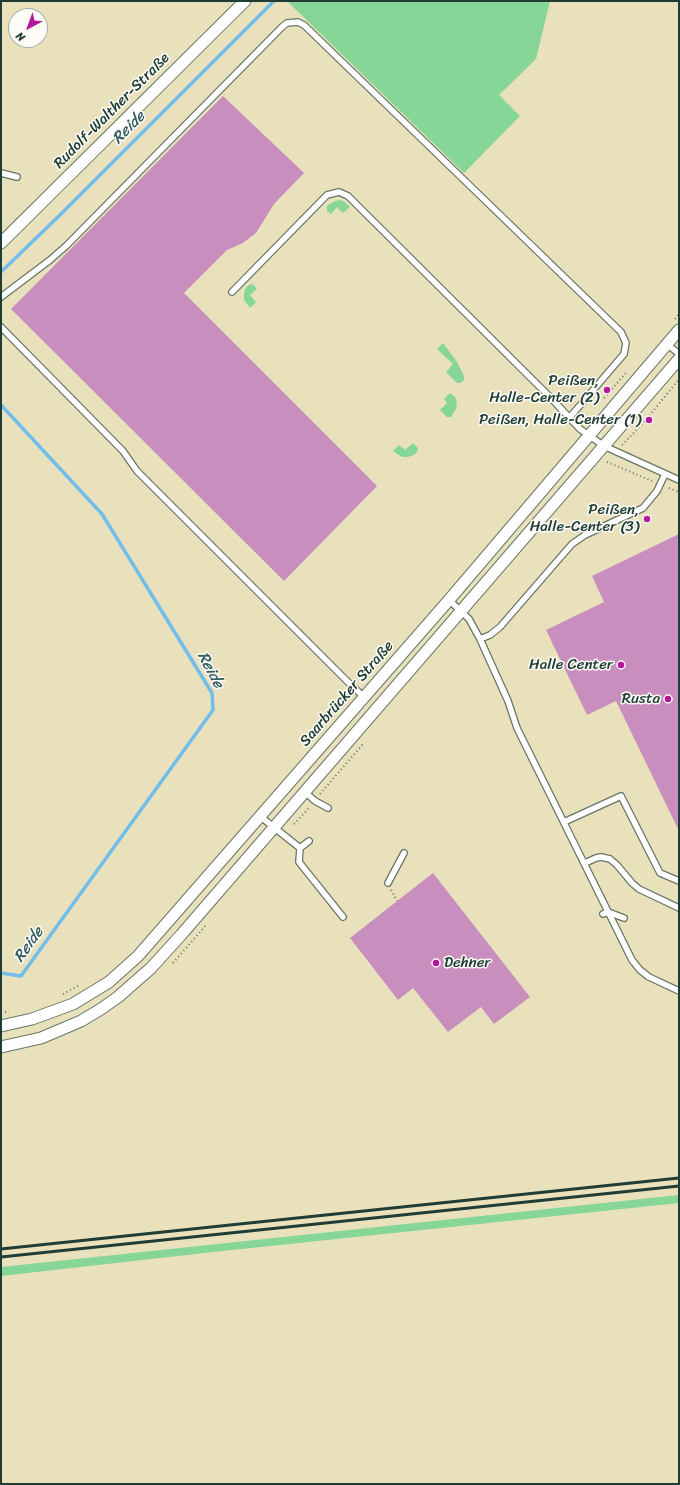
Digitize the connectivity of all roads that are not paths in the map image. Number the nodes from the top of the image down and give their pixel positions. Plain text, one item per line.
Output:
1 (245, 1) edge
2 (1, 174) edge
3 (17, 177) dead end
4 (1, 243) edge
5 (232, 292) dead end
6 (1, 297) edge
7 (1, 327) edge
8 (679, 330) edge
9 (667, 344) junction
10 (679, 354) edge
11 (679, 358) edge
12 (570, 417) junction
13 (589, 436) junction
14 (604, 446) junction
15 (665, 474) junction
16 (679, 480) edge
17 (449, 600) junction
18 (462, 611) junction
19 (480, 639) junction
20 (364, 697) junction
21 (305, 792) junction
22 (328, 808) dead end
23 (260, 817) junction
24 (564, 822) junction
25 (274, 828) junction
26 (309, 841) dead end
27 (300, 848) junction
28 (404, 853) dead end
29 (585, 863) junction
30 (679, 881) edge
31 (388, 883) road end
32 (679, 908) edge
33 (606, 913) junction
34 (343, 917) dead end
35 (624, 918) dead end
36 (679, 991) edge
37 (1, 1026) edge
38 (1, 1047) edge

1 - 4 street, Rudolf-Walther-Straße
2 - 3 lane
5 - 12 lane
6 - 12 lane
7 - 20 lane
8 - 9 street, Saarbrücker Straße
9 - 10 lane
9 - 13 street, Saarbrücker Straße
11 - 14 street
12 - 13 lane
13 - 14 lane
13 - 17 street, Saarbrücker Straße
14 - 15 lane
14 - 18 street
15 - 16 lane
15 - 19 lane
17 - 18 lane
17 - 20 street, Saarbrücker Straße
18 - 19 lane
18 - 21 street
19 - 24 lane
20 - 23 street, Saarbrücker Straße
21 - 22 lane
21 - 25 street
23 - 25 lane
23 - 37 street, Saarbrücker Straße
24 - 29 lane
24 - 30 lane
25 - 27 lane
25 - 38 street
26 - 27 lane
27 - 34 lane
28 - 31 lane
29 - 32 lane
29 - 33 lane
33 - 35 lane
33 - 36 lane

